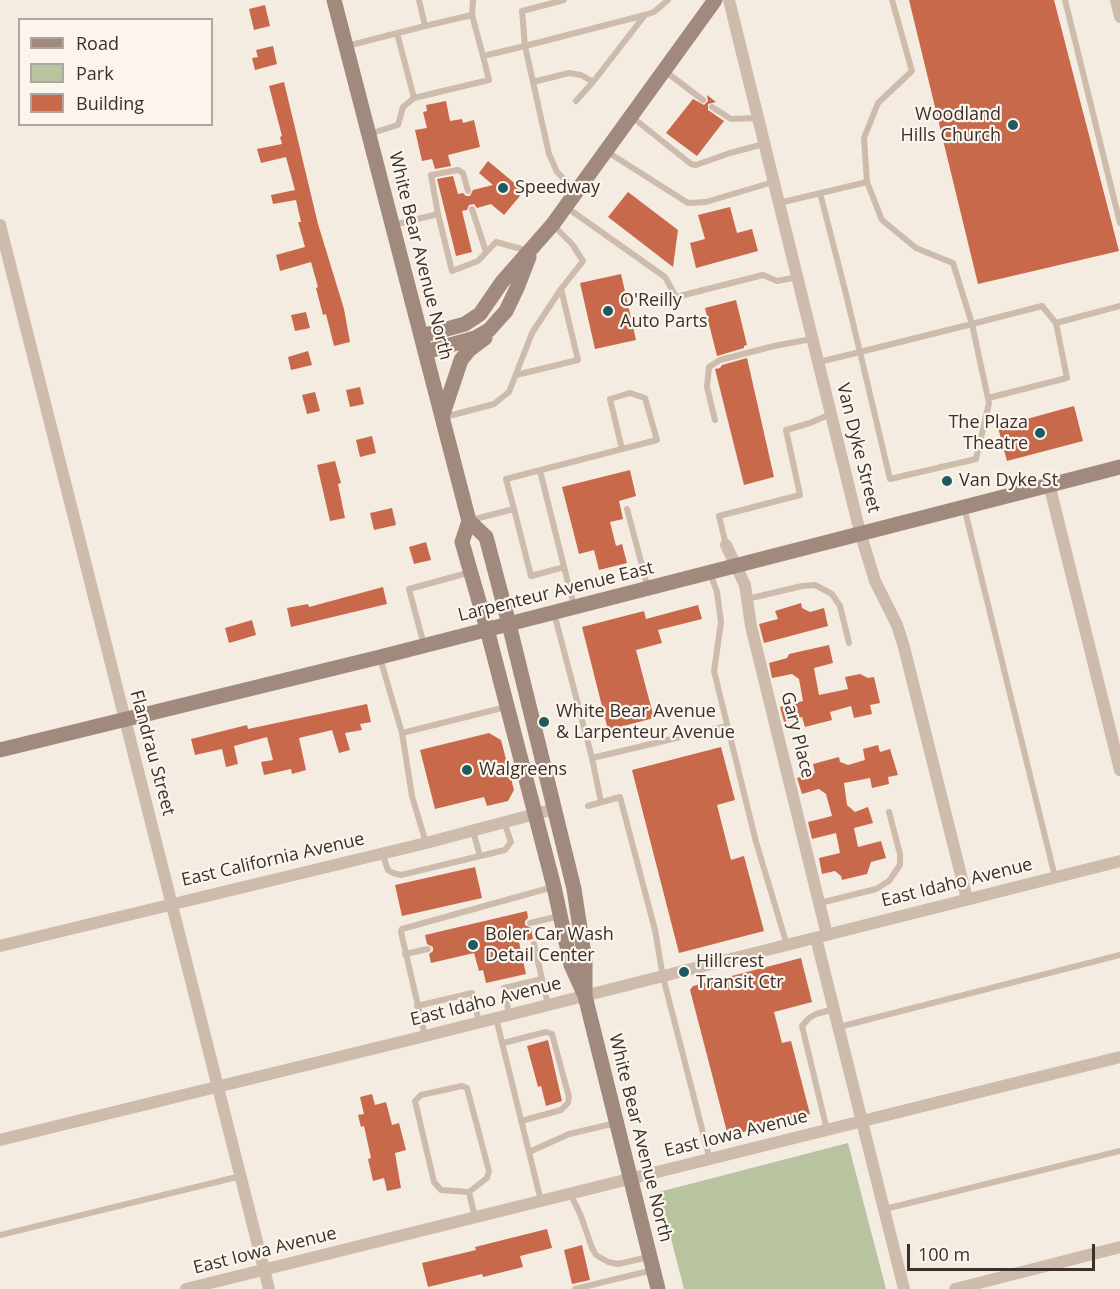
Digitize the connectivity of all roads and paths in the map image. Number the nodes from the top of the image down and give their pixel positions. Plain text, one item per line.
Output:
1 (334, 0) edge
2 (419, 0) edge
3 (473, 0) edge
4 (564, 0) edge
5 (668, 0) edge
6 (729, 0) edge
7 (892, 0) edge
8 (1065, 0) edge
9 (1116, 0) edge
10 (711, 2) edge
11 (472, 15) junction
12 (645, 15) junction
13 (1120, 17) edge
14 (425, 26) junction
15 (398, 33) junction
16 (525, 46) junction
17 (346, 47) junction
18 (483, 56) junction
19 (664, 70) junction
20 (533, 82) junction
21 (593, 82) junction
22 (414, 98) junction
23 (703, 100) dead end
24 (576, 101) dead end
25 (712, 107) dead end
26 (631, 116) junction
27 (758, 117) junction
28 (369, 134) junction
29 (765, 144) junction
30 (606, 151) junction
31 (774, 182) junction
32 (867, 182) junction
33 (468, 191) dead end
34 (577, 191) junction
35 (820, 193) junction
36 (779, 203) junction
37 (565, 207) junction
38 (472, 209) dead end
39 (438, 214) junction
40 (1120, 223) edge
41 (553, 224) junction
42 (0, 225) edge
43 (392, 225) junction
44 (531, 251) junction
45 (486, 252) junction
46 (798, 277) junction
47 (561, 289) junction
48 (1120, 306) edge
49 (499, 320) junction
50 (1056, 323) junction
51 (972, 324) junction
52 (421, 336) junction
53 (813, 339) junction
54 (425, 351) junction
55 (860, 352) junction
56 (819, 362) junction
57 (516, 375) junction
58 (988, 398) junction
59 (831, 414) junction
60 (442, 417) junction
61 (715, 420) dead end
62 (622, 449) junction
63 (1120, 467) edge
64 (540, 471) junction
65 (1049, 484) junction
66 (964, 507) junction
67 (514, 509) junction
68 (627, 509) dead end
69 (469, 521) junction
70 (860, 532) junction
71 (726, 545) joint
72 (735, 566) junction
73 (564, 567) junction
74 (471, 572) junction
75 (710, 573) junction
76 (648, 589) junction
77 (747, 600) junction
78 (574, 607) junction
79 (554, 613) junction
80 (509, 624) junction
81 (487, 629) junction
82 (849, 643) dead end
83 (424, 645) junction
84 (380, 657) junction
85 (507, 707) junction
86 (125, 718) junction
87 (727, 726) junction
88 (402, 733) junction
89 (0, 750) edge
90 (592, 758) junction
91 (1120, 770) edge
92 (601, 802) junction
93 (588, 806) dead end
94 (554, 809) junction
95 (889, 812) dead end
96 (535, 814) junction
97 (504, 822) junction
98 (472, 830) junction
99 (426, 843) junction
100 (382, 853) junction
101 (480, 856) junction
102 (1120, 861) edge
103 (1055, 877) junction
104 (554, 887) junction
105 (967, 899) junction
106 (173, 903) junction
107 (820, 903) junction
108 (560, 916) junction
109 (530, 923) dead end
110 (822, 936) junction
111 (534, 944) dead end
112 (787, 945) junction
113 (0, 946) edge
114 (428, 948) dead end
115 (405, 954) junction
116 (1120, 955) edge
117 (663, 977) junction
118 (542, 979) junction
119 (585, 996) junction
120 (548, 1005) junction
121 (417, 1006) junction
122 (834, 1009) junction
123 (503, 1017) junction
124 (480, 1022) junction
125 (839, 1027) junction
126 (425, 1036) junction
127 (503, 1043) junction
128 (1120, 1057) edge
129 (219, 1087) junction
130 (521, 1121) junction
131 (862, 1121) junction
132 (616, 1123) junction
133 (827, 1130) junction
134 (0, 1140) edge
135 (1120, 1151) edge
136 (529, 1152) junction
137 (710, 1160) junction
138 (241, 1176) junction
139 (631, 1179) junction
140 (469, 1192) junction
141 (570, 1194) junction
142 (541, 1202) junction
143 (885, 1209) junction
144 (475, 1218) junction
145 (0, 1235) edge
146 (1120, 1247) edge
147 (651, 1263) junction
148 (265, 1270) junction
149 (186, 1289) edge
150 (270, 1289) edge
151 (574, 1289) edge
152 (658, 1289) edge
153 (904, 1289) edge
154 (955, 1289) edge

1 - 17 main road, White Bear Avenue North
2 - 14 lane
3 - 11 lane
4 - 16 lane
5 - 12 lane
6 - 27 street, Van Dyke Street
7 - 32 lane
8 - 40 lane
9 - 13 street
10 - 19 main road
11 - 14 lane
11 - 18 lane
12 - 16 lane
12 - 21 lane
14 - 15 lane
15 - 17 lane
15 - 22 lane
16 - 18 lane
16 - 20 lane
17 - 28 main road, White Bear Avenue North
18 - 22 lane
19 - 23 lane
19 - 26 main road
20 - 21 lane
20 - 34 lane
21 - 24 lane
22 - 28 lane
25 - 27 lane
26 - 29 lane
26 - 30 main road
27 - 29 street, Van Dyke Street
28 - 43 main road, White Bear Avenue North
29 - 31 street, Van Dyke Street
30 - 31 lane
30 - 34 main road
31 - 36 street, Van Dyke Street
32 - 35 lane
32 - 51 lane
33 - 39 lane
34 - 37 main road
35 - 36 lane
35 - 55 lane
36 - 46 street, Van Dyke Street
37 - 41 main road
37 - 46 lane
38 - 45 lane
39 - 43 lane
39 - 45 lane
41 - 44 main road
41 - 47 lane
42 - 86 street, Flandrau Street
43 - 52 main road, White Bear Avenue North
44 - 45 lane
44 - 49 main road
44 - 52 main road
46 - 53 street, Van Dyke Street
47 - 57 lane
47 - 57 lane
48 - 50 lane
49 - 54 main road
49 - 60 main road
50 - 51 lane
50 - 58 lane
51 - 55 lane
51 - 58 lane
52 - 54 main road, White Bear Avenue North
53 - 56 street, Van Dyke Street
53 - 61 lane
54 - 60 main road, White Bear Avenue North
55 - 56 lane
55 - 58 lane
56 - 59 street, Van Dyke Street
57 - 60 lane
59 - 70 street, Van Dyke Street
59 - 71 lane
60 - 69 main road, White Bear Avenue North
62 - 62 lane
62 - 64 lane
63 - 65 main road, Larpenteur Avenue East
64 - 67 lane
64 - 73 lane
65 - 66 main road, Larpenteur Avenue East
65 - 91 street
66 - 70 main road, Larpenteur Avenue East
66 - 103 lane
67 - 69 lane
67 - 73 lane
68 - 76 lane
69 - 74 main road, White Bear Avenue North
69 - 80 main road, White Bear Avenue North
70 - 72 main road, Larpenteur Avenue East
70 - 105 street, Van Dyke Street
71 - 72 street, Gary Place
72 - 75 main road, Larpenteur Avenue East
72 - 77 street, Gary Place
73 - 78 lane
74 - 81 main road, White Bear Avenue North
74 - 83 lane
75 - 76 main road, Larpenteur Avenue East
75 - 87 lane
76 - 78 main road, Larpenteur Avenue East
77 - 82 lane
77 - 107 street, Gary Place
78 - 79 main road, Larpenteur Avenue East
79 - 80 main road, Larpenteur Avenue East
79 - 90 lane
80 - 81 main road, Larpenteur Avenue East
80 - 94 main road, White Bear Avenue North
81 - 83 main road, Larpenteur Avenue East
81 - 85 main road, White Bear Avenue North
83 - 84 main road, Larpenteur Avenue East
84 - 86 main road, Larpenteur Avenue East
84 - 88 lane
85 - 88 lane
85 - 96 main road, White Bear Avenue North
86 - 89 main road, Larpenteur Avenue East
86 - 106 street, Flandrau Street
87 - 90 lane
87 - 112 lane
88 - 99 lane
90 - 92 lane
92 - 93 lane
92 - 117 lane
94 - 96 street, East California Avenue
94 - 119 main road, White Bear Avenue North
95 - 107 lane
96 - 97 street, East California Avenue
96 - 104 main road, White Bear Avenue North
97 - 98 street, East California Avenue
97 - 101 lane
98 - 99 street, East California Avenue
98 - 101 lane
99 - 100 street, East California Avenue
100 - 101 lane
100 - 106 street, East California Avenue
102 - 103 street, East Idaho Avenue
103 - 105 street, East Idaho Avenue
104 - 108 main road, White Bear Avenue North
104 - 115 lane
105 - 110 street, East Idaho Avenue
106 - 113 street, East California Avenue
106 - 129 street, Flandrau Street
107 - 110 street, Gary Place
108 - 109 lane
108 - 119 main road, White Bear Avenue North
110 - 112 street, East Idaho Avenue
110 - 122 street, Gary Place
111 - 118 lane
112 - 117 street, East Idaho Avenue
114 - 115 lane
115 - 121 lane
116 - 125 lane
117 - 119 street, East Idaho Avenue
117 - 137 lane
118 - 120 lane
118 - 123 lane
119 - 120 street, East Idaho Avenue
119 - 132 main road, White Bear Avenue North
120 - 123 street, East Idaho Avenue
121 - 124 lane
121 - 126 lane
122 - 125 street, Gary Place
122 - 133 lane
123 - 124 street, East Idaho Avenue
123 - 127 lane
124 - 126 street, East Idaho Avenue
125 - 131 street, Gary Place
126 - 129 street, East Idaho Avenue
127 - 130 lane
127 - 130 lane
128 - 131 street, East Iowa Avenue
129 - 134 street, East Idaho Avenue
129 - 138 street, Flandrau Street
130 - 136 lane
131 - 133 street, East Iowa Avenue
131 - 143 street, Gary Place
132 - 136 lane
132 - 139 main road, White Bear Avenue North
133 - 137 street, East Iowa Avenue
135 - 143 lane
136 - 142 lane
137 - 139 street, East Iowa Avenue
138 - 145 lane
138 - 148 street, Flandrau Street
139 - 141 street, East Iowa Avenue
139 - 147 main road, White Bear Avenue North
140 - 140 lane
140 - 144 lane
141 - 142 street, East Iowa Avenue
141 - 147 lane
142 - 144 street, East Iowa Avenue
143 - 153 street, Gary Place
144 - 148 street, East Iowa Avenue
146 - 154 street
147 - 151 lane
147 - 152 main road, White Bear Avenue North
148 - 149 street, East Iowa Avenue
148 - 150 street, Flandrau Street

